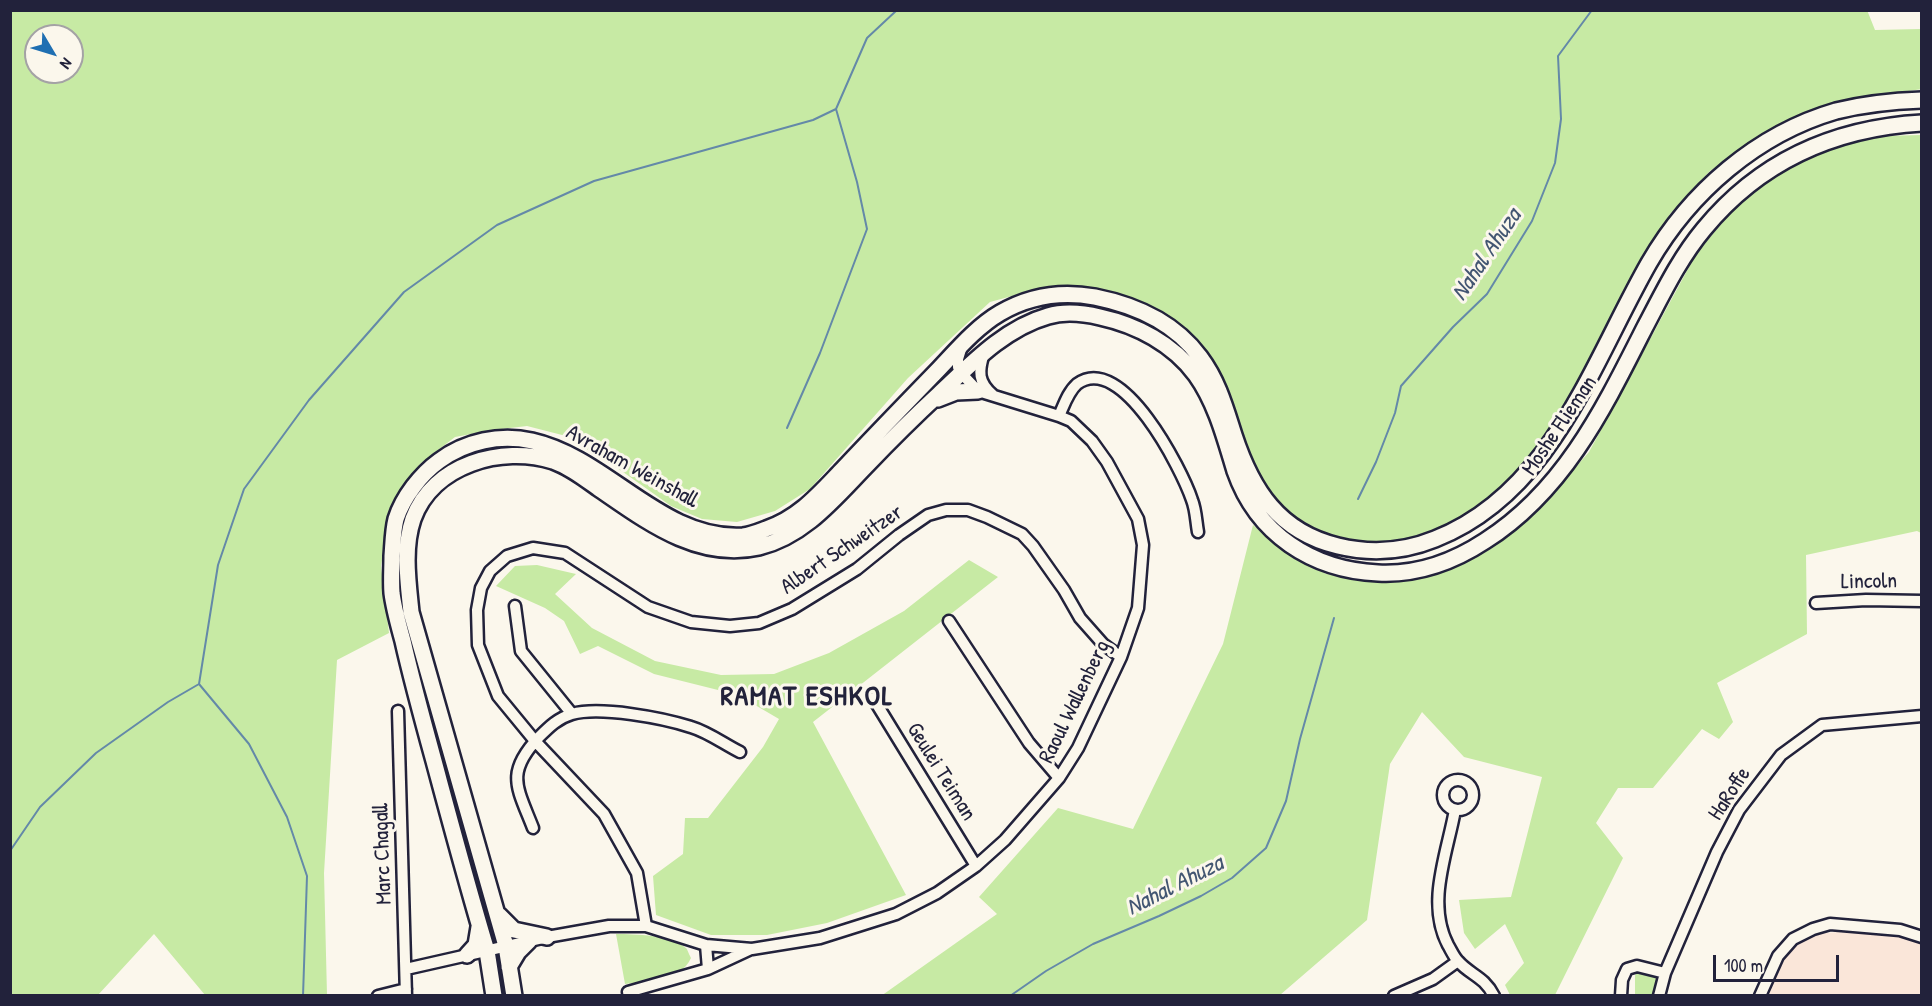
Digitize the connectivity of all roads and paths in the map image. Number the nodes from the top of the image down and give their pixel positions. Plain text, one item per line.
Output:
1 (1922, 100) edge
2 (1922, 123) edge
3 (962, 345) junction
4 (985, 352) junction
5 (961, 373) junction
6 (978, 391) junction
7 (994, 396) junction
8 (929, 403) junction
9 (1059, 416) junction
10 (1198, 532) dead end
11 (1922, 601) edge
12 (1816, 603) dead end
13 (515, 606) dead end
14 (949, 621) dead end
15 (1121, 657) junction
16 (873, 698) dead end
17 (398, 711) dead end
18 (572, 714) junction
19 (1922, 717) edge
20 (535, 741) junction
21 (740, 752) dead end
22 (1059, 778) junction
23 (1455, 810) dead end
24 (533, 828) dead end
25 (976, 866) junction
26 (495, 910) junction
27 (479, 924) junction
28 (646, 926) junction
29 (547, 937) junction
30 (1922, 937) edge
31 (529, 941) junction
32 (706, 945) junction
33 (506, 946) junction
34 (752, 949) junction
35 (487, 951) junction
36 (467, 955) junction
37 (1458, 961) junction
38 (509, 967) junction
39 (406, 969) junction
40 (708, 969) junction
41 (1665, 973) junction
42 (406, 992) edge
43 (628, 992) dead end
44 (378, 996) edge
45 (494, 996) edge
46 (514, 996) edge
47 (1394, 996) edge
48 (1494, 996) edge
49 (1621, 996) edge
50 (1659, 996) edge
51 (1760, 996) edge

1 - 3 main road, Moshe Flieman
2 - 4 main road, Moshe Flieman
3 - 5 street
3 - 27 main road, Avraham Weinshall
4 - 5 main road, Moshe Flieman
4 - 7 street
5 - 6 street, Raoul Wallenberg
5 - 8 main road, Avraham Weinshall
6 - 7 street, Raoul Wallenberg
6 - 8 main road
7 - 9 street, Raoul Wallenberg
8 - 26 main road, Avraham Weinshall
9 - 10 street
9 - 15 street, Raoul Wallenberg
11 - 12 street, Lincoln
13 - 18 street
14 - 22 street
15 - 20 street, Albert Schweitzer
15 - 22 street, Raoul Wallenberg
16 - 25 street, Geulei Teiman
17 - 39 street, Marc Chagall
18 - 20 street
18 - 21 street
19 - 41 street, HaRoffe
20 - 24 street
20 - 28 street, Albert Schweitzer
22 - 25 street, Raoul Wallenberg
23 - 37 street
25 - 34 street, Raoul Wallenberg
26 - 29 main road
26 - 33 main road, Avraham Weinshall
27 - 35 main road, Avraham Weinshall
27 - 36 main road
28 - 29 street, Raoul Wallenberg
28 - 32 street, Raoul Wallenberg
29 - 31 street, Raoul Wallenberg
30 - 51 street
31 - 33 street, Raoul Wallenberg
31 - 38 main road
32 - 34 street, Raoul Wallenberg
32 - 40 street
33 - 35 street, Raoul Wallenberg
33 - 38 main road, Avraham Weinshall
34 - 40 street, Raoul Wallenberg
35 - 36 street, Raoul Wallenberg
35 - 45 main road, Avraham Weinshall
36 - 39 street, Raoul Wallenberg
37 - 47 street
37 - 48 street
38 - 46 main road, Avraham Weinshall
39 - 42 street, Marc Chagall
40 - 43 street, Raoul Wallenberg
41 - 49 street
41 - 50 street, HaRoffe
42 - 44 street

